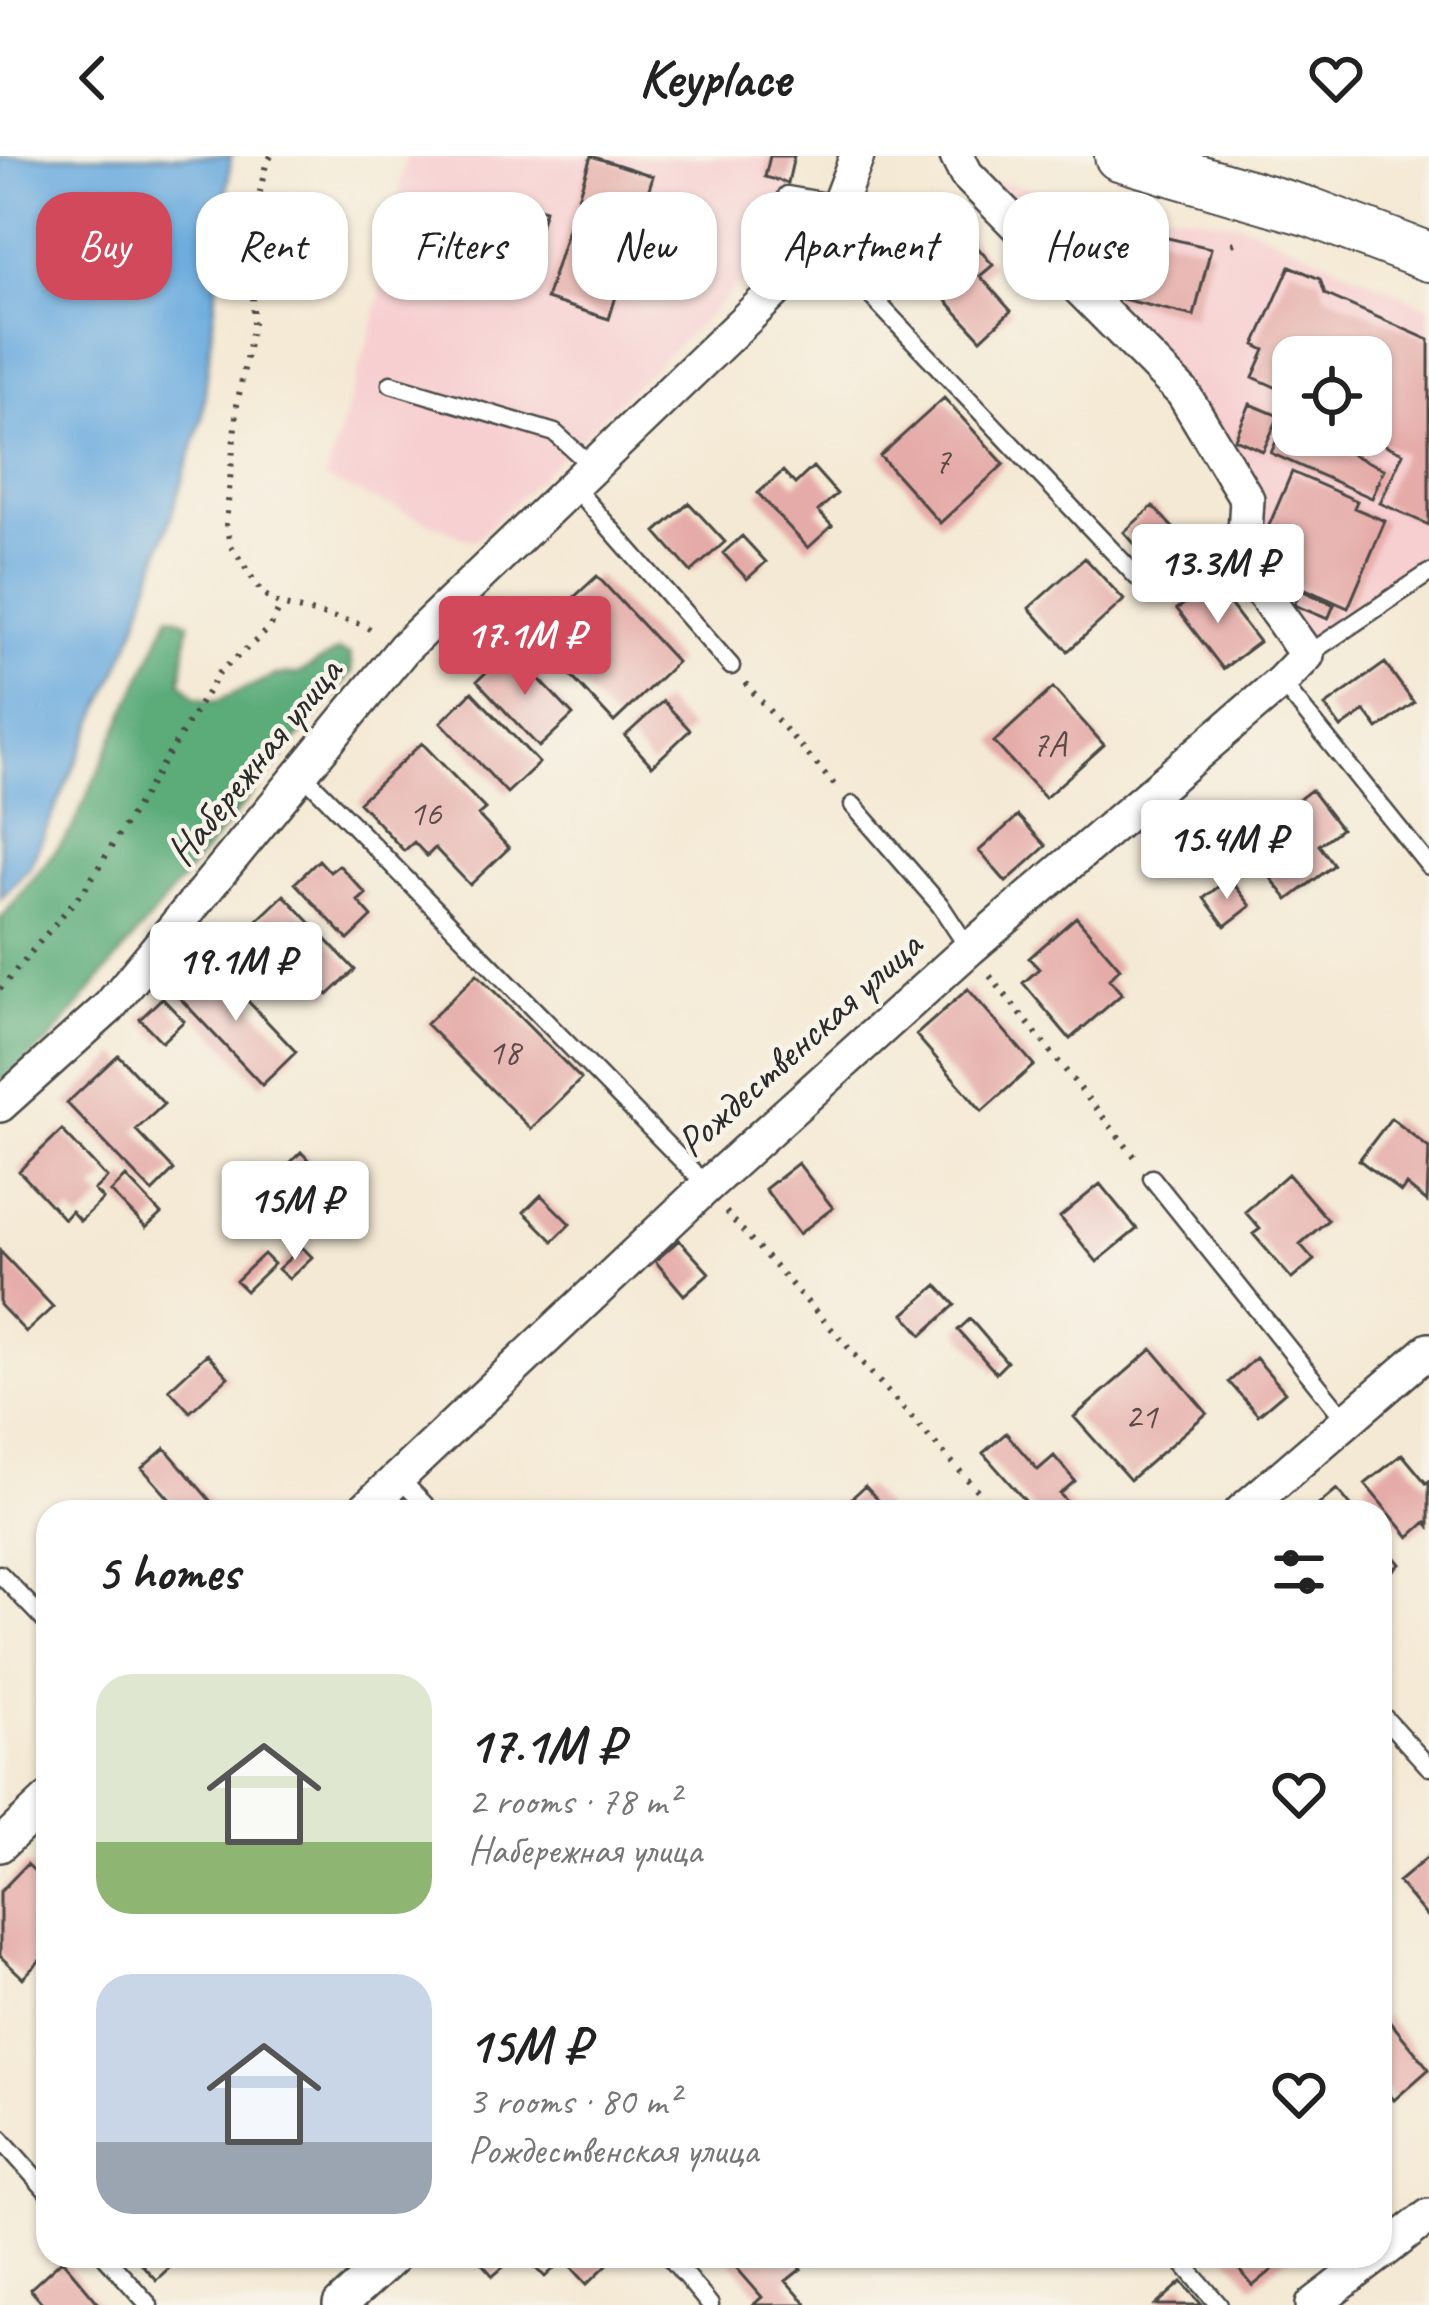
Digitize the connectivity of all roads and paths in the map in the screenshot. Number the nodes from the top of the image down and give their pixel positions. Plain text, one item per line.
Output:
1 (272, 156) edge
2 (857, 156) edge
3 (957, 156) edge
4 (1119, 156) edge
5 (844, 192) edge
6 (1242, 240) dead end
7 (1232, 244) dead end
8 (1429, 257) edge
9 (766, 300) edge
10 (875, 300) edge
11 (391, 384) dead end
12 (582, 476) junction
13 (1429, 573) edge
14 (1137, 577) dead end
15 (280, 605) junction
16 (404, 648) junction
17 (1307, 655) junction
18 (731, 666) joint
19 (1281, 682) junction
20 (302, 773) junction
21 (853, 806) joint
22 (1429, 866) edge
23 (969, 950) junction
24 (0, 989) edge
25 (0, 1105) edge
26 (1152, 1178) joint
27 (707, 1186) junction
28 (1429, 1350) edge
29 (1348, 1423) junction
30 (399, 1478) junction
31 (375, 1500) edge
32 (421, 1500) edge
33 (986, 1500) edge
34 (1255, 1500) edge
35 (0, 1574) edge
36 (36, 1612) edge
37 (1392, 1726) edge
38 (1429, 1767) edge
39 (36, 1812) edge
40 (0, 1846) edge
41 (0, 2138) edge
42 (36, 2178) edge
43 (1429, 2216) edge
44 (1392, 2244) edge
45 (116, 2268) edge
46 (381, 2268) edge
47 (679, 2268) edge
48 (1187, 2268) edge
49 (1361, 2268) edge
50 (149, 2305) edge
51 (340, 2305) edge
52 (710, 2305) edge
53 (1219, 2305) edge
54 (1313, 2305) edge

1 - 15 path
2 - 5 street, Набережная улица
3 - 17 street
4 - 8 main road
6 - 7 path
9 - 12 street, Набережная улица
10 - 14 lane
11 - 12 lane
12 - 16 street, Набережная улица
12 - 18 lane
13 - 17 lane
15 - 16 path
15 - 24 path
16 - 20 street, Набережная улица
17 - 19 street, Рождественская улица
18 - 21 path
19 - 22 lane
19 - 23 street, Рождественская улица
20 - 25 street, Набережная улица
20 - 27 lane
21 - 23 lane
23 - 26 path
23 - 27 street, Рождественская улица
26 - 29 lane
27 - 30 street, Рождественская улица
27 - 33 path
28 - 29 street
29 - 34 street
30 - 31 street, Рождественская улица
30 - 32 lane
35 - 36 lane
37 - 38 lane
39 - 40 street
41 - 42 lane
43 - 44 street
45 - 50 lane
46 - 51 street
47 - 52 lane
48 - 53 lane
49 - 54 street

